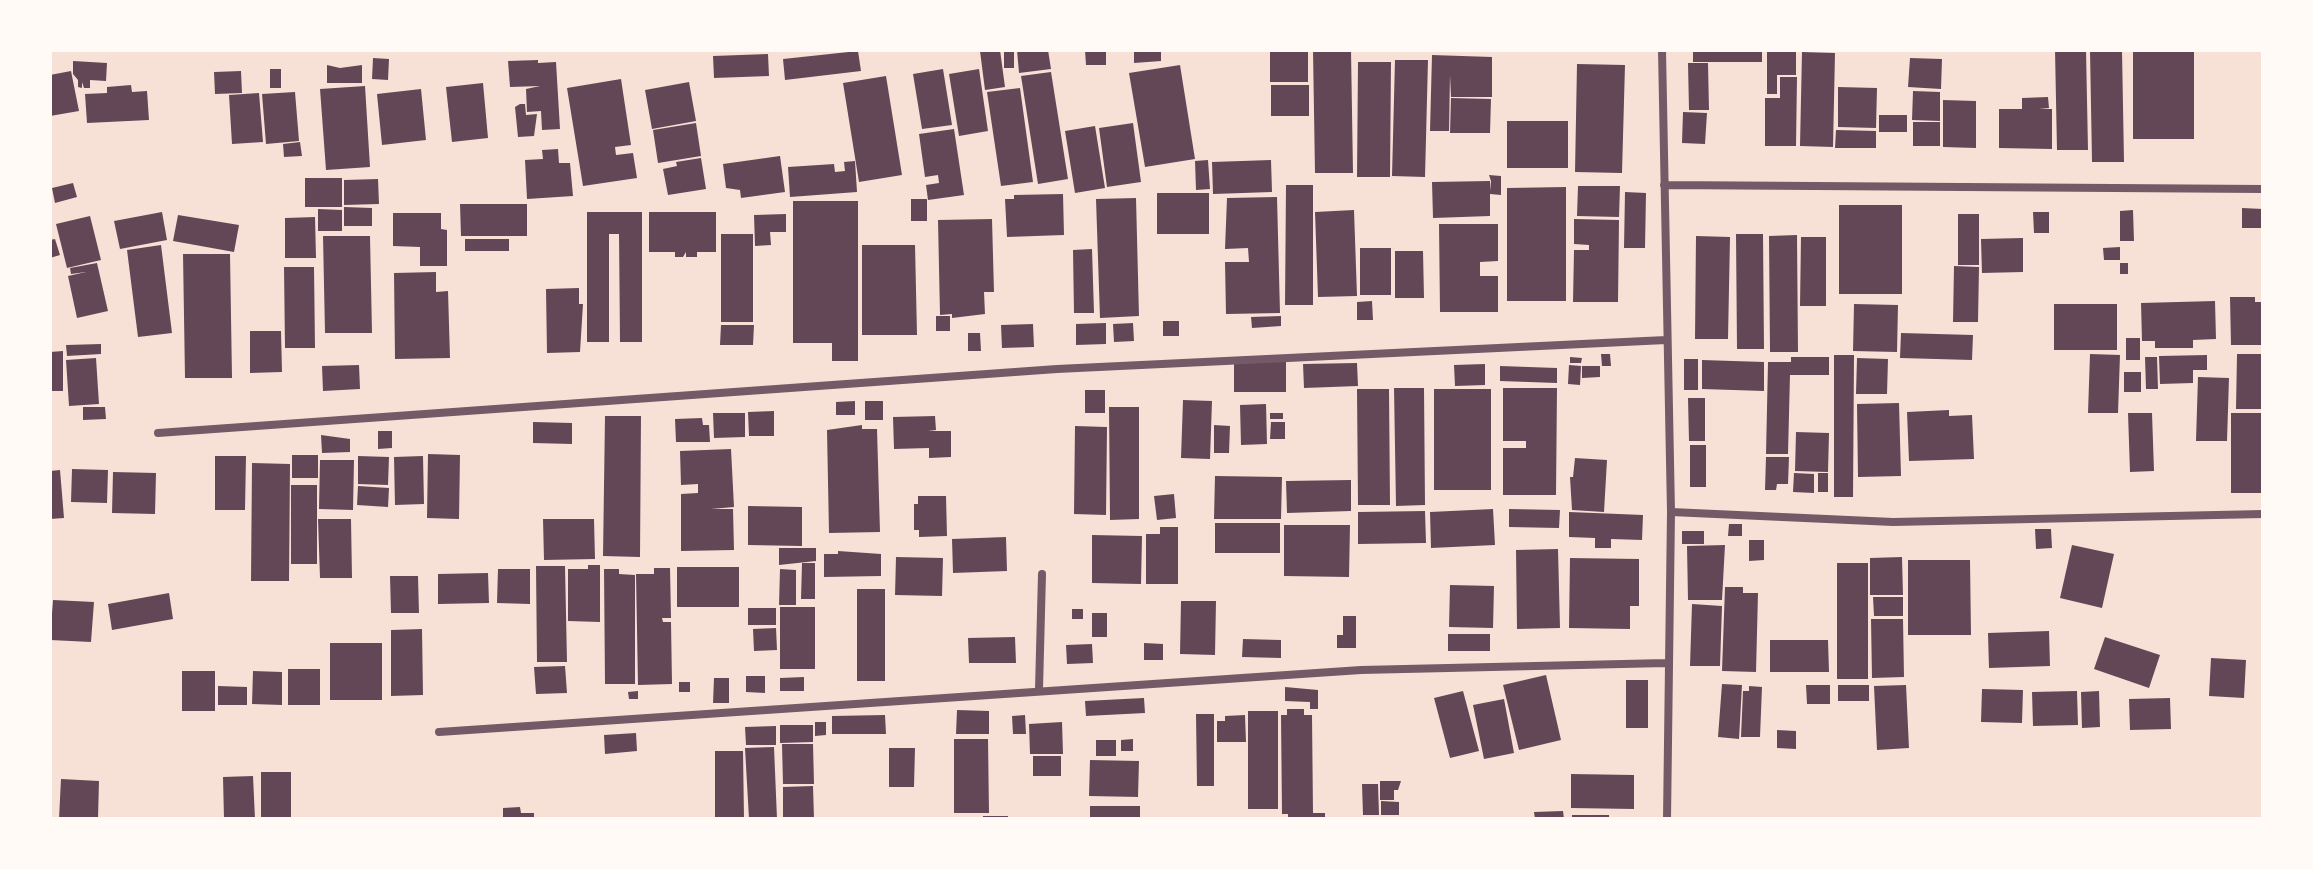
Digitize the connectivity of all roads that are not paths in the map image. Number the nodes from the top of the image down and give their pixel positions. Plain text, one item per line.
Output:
1 (1662, 50) edge
2 (1664, 185) junction
3 (2263, 189) edge
4 (1666, 340) junction
5 (158, 433) dead end
6 (1671, 512) junction
7 (2263, 514) edge
8 (1042, 574) dead end
9 (1666, 663) junction
10 (1039, 689) junction
11 (439, 732) dead end
12 (1667, 819) edge

1 - 2 street
2 - 3 street
2 - 4 street
4 - 5 street
4 - 6 street
6 - 7 street
6 - 9 street
8 - 10 street
9 - 10 street
9 - 12 street
10 - 11 street

